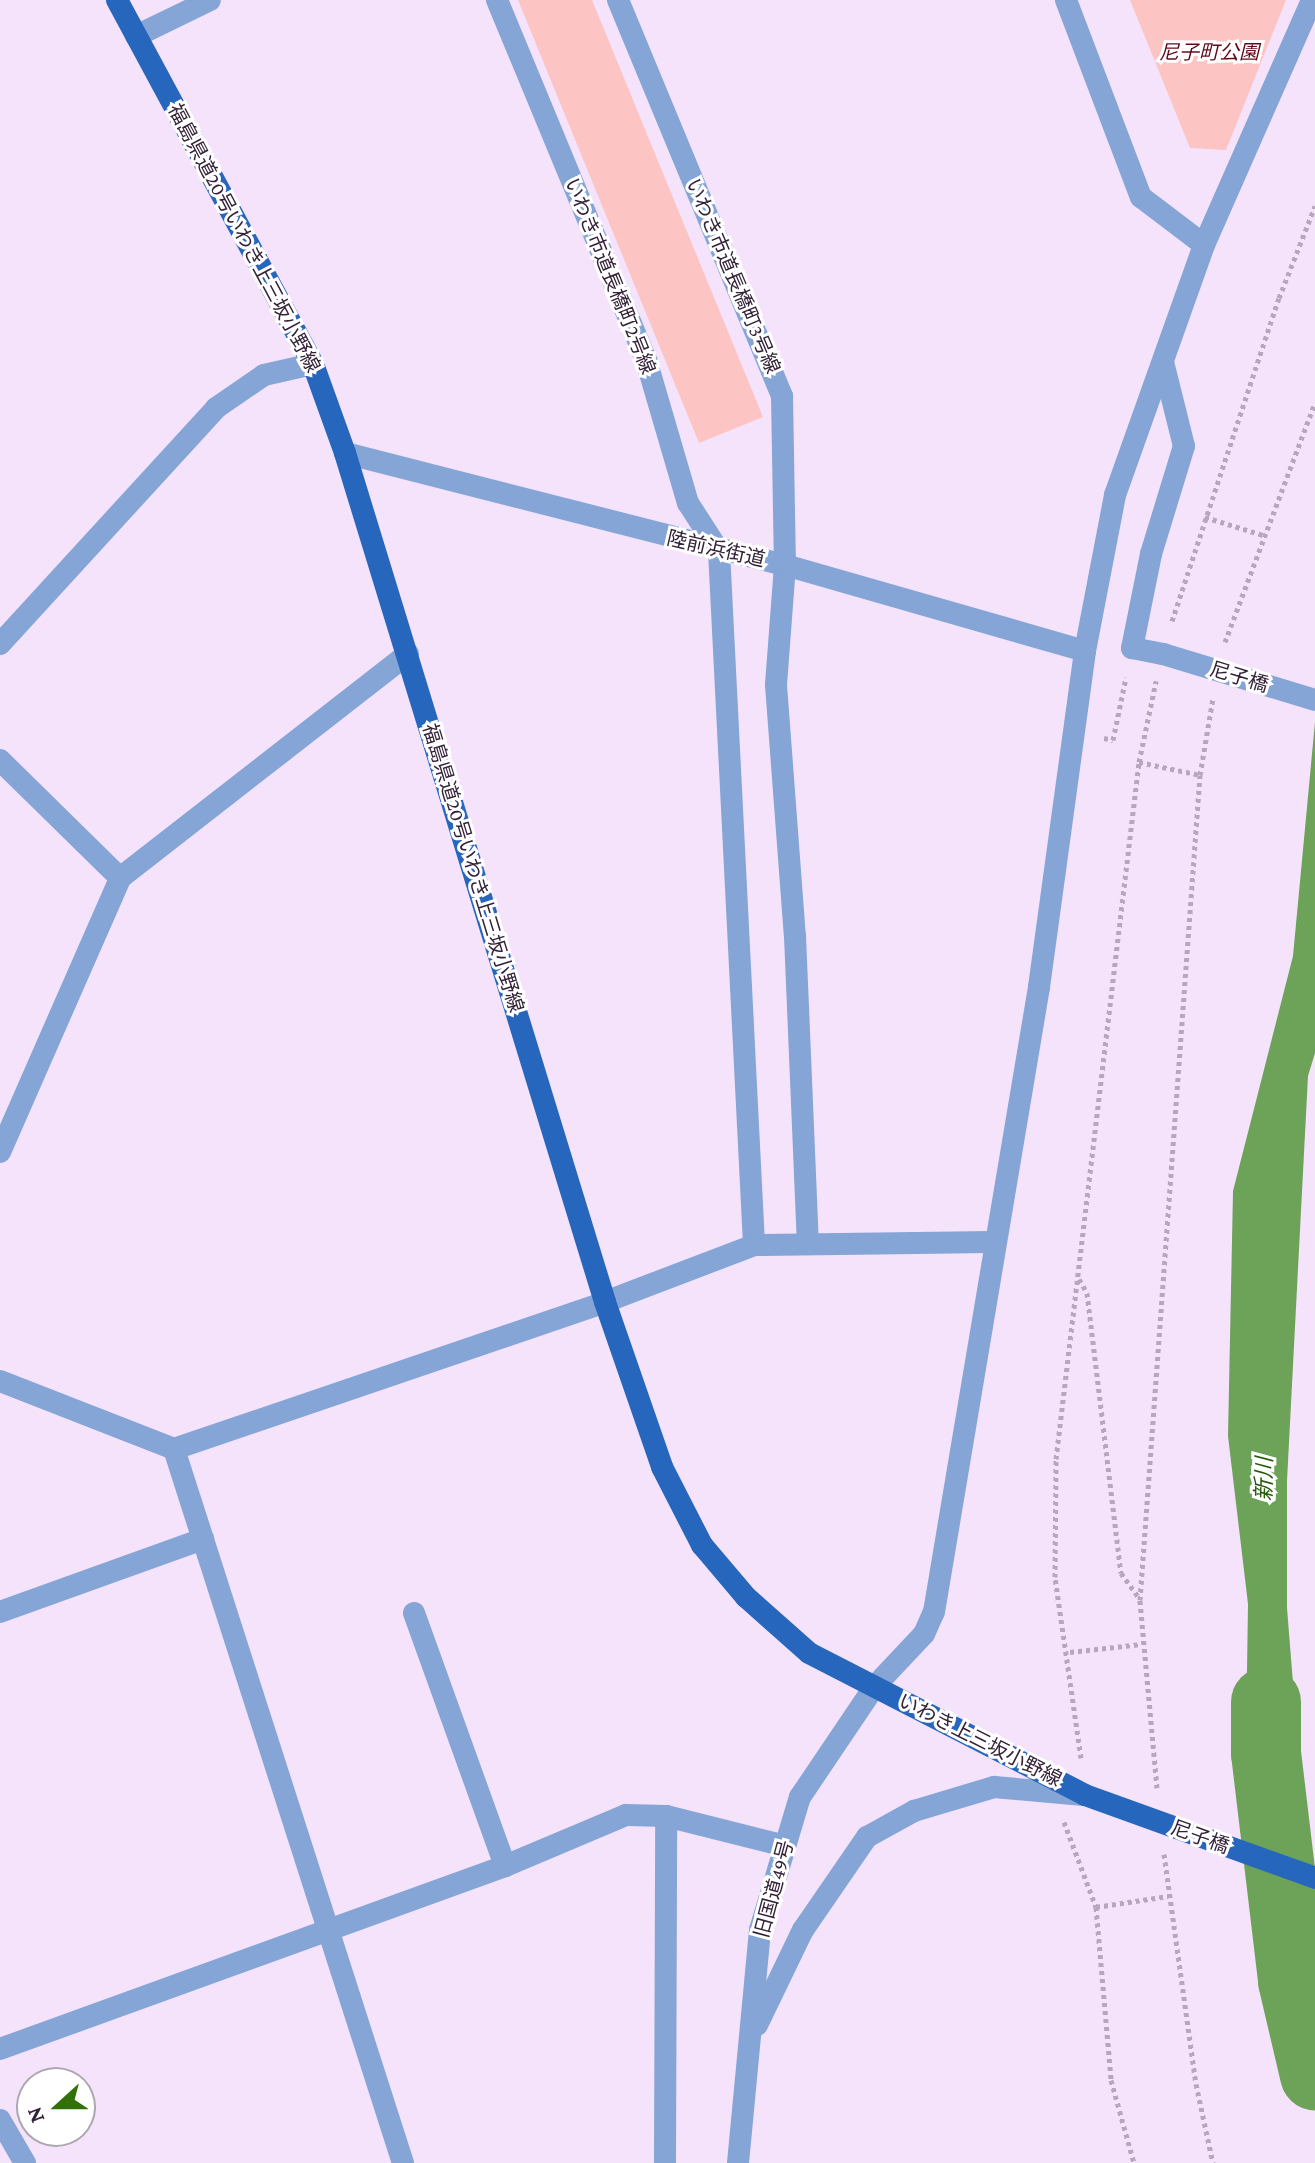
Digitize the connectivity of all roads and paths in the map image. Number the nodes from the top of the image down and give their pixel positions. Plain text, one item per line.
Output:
1 (117, 0) edge
2 (210, 0) edge
3 (497, 0) edge
4 (618, 0) edge
5 (1066, 0) edge
6 (1312, 0) edge
7 (136, 36) junction
8 (1315, 206) edge
9 (1204, 245) junction
10 (1163, 362) junction
11 (313, 364) junction
12 (1315, 403) edge
13 (345, 453) junction
14 (1205, 517) junction
15 (1263, 535) junction
16 (719, 551) junction
17 (785, 565) junction
18 (0, 644) edge
19 (1132, 648) junction
20 (1085, 651) junction
21 (408, 654) junction
22 (1163, 654) junction
23 (1220, 654) dead end
24 (1215, 684) dead end
25 (1315, 700) edge
26 (1076, 733) junction
27 (0, 760) edge
28 (1139, 762) junction
29 (1200, 775) junction
30 (120, 878) junction
31 (0, 1152) edge
32 (992, 1242) junction
33 (808, 1244) junction
34 (754, 1245) junction
35 (1078, 1277) junction
36 (605, 1302) junction
37 (0, 1381) edge
38 (174, 1449) junction
39 (203, 1539) junction
40 (1140, 1600) junction
41 (0, 1612) edge
42 (414, 1613) dead end
43 (1142, 1644) junction
44 (1070, 1652) junction
45 (875, 1686) junction
46 (1054, 1792) junction
47 (1085, 1795) junction
48 (1158, 1802) dead end
49 (666, 1816) junction
50 (785, 1846) junction
51 (1163, 1849) dead end
52 (505, 1866) junction
53 (1315, 1878) edge
54 (1168, 1896) junction
55 (1096, 1907) junction
56 (329, 1931) junction
57 (751, 2039) junction
58 (0, 2049) edge
59 (0, 2120) edge
60 (25, 2163) edge
61 (403, 2163) edge
62 (665, 2163) edge
63 (738, 2163) edge
64 (1134, 2163) edge
65 (1213, 2163) edge

1 - 7 main road, 福島県道20号いわき上三坂小野線
2 - 7 street
3 - 16 street, いわき市道長橋町2号線
4 - 17 street, いわき市道長橋町3号線
5 - 9 street
6 - 9 street, 旧国道49号
7 - 11 main road, 福島県道20号いわき上三坂小野線
8 - 14 path
9 - 10 street, 旧国道49号
10 - 19 street
10 - 20 street, 旧国道49号
11 - 13 main road, 福島県道20号いわき上三坂小野線
11 - 18 street
12 - 15 path
13 - 16 street, 陸前浜街道
13 - 21 main road, 福島県道20号いわき上三坂小野線
14 - 15 path
14 - 22 path
15 - 23 path
16 - 17 street, 陸前浜街道
16 - 34 street
17 - 20 street, 陸前浜街道
17 - 33 street, いわき市道長橋町3号線
19 - 22 street, 尼子橋
19 - 26 path
20 - 26 street, 旧国道49号
21 - 30 street
21 - 36 main road, 福島県道20号いわき上三坂小野線
22 - 25 street, 尼子橋, bridge
22 - 28 path
24 - 29 path
26 - 32 street, 旧国道49号
27 - 30 street
28 - 29 path
28 - 35 path
29 - 40 path
30 - 31 street
32 - 33 street
32 - 45 street, 旧国道49号
33 - 34 street
34 - 36 street
35 - 40 path
35 - 44 path
36 - 38 street
36 - 45 main road, 福島県道20号いわき上三坂小野線
37 - 38 street
38 - 39 street
39 - 41 street
39 - 56 street
40 - 43 path
42 - 52 street
43 - 44 path
43 - 48 path
44 - 47 path
45 - 47 main road, いわき上三坂小野線
45 - 50 street, 旧国道49号
46 - 47 street
46 - 55 path
46 - 57 street
47 - 53 main road, 尼子橋, bridge
49 - 50 street
49 - 52 street
49 - 62 street
50 - 57 street, 旧国道49号
51 - 54 path
52 - 56 street
54 - 55 path
54 - 65 path
55 - 64 path
56 - 58 street
56 - 61 street
57 - 63 street, 旧国道49号
59 - 60 street

